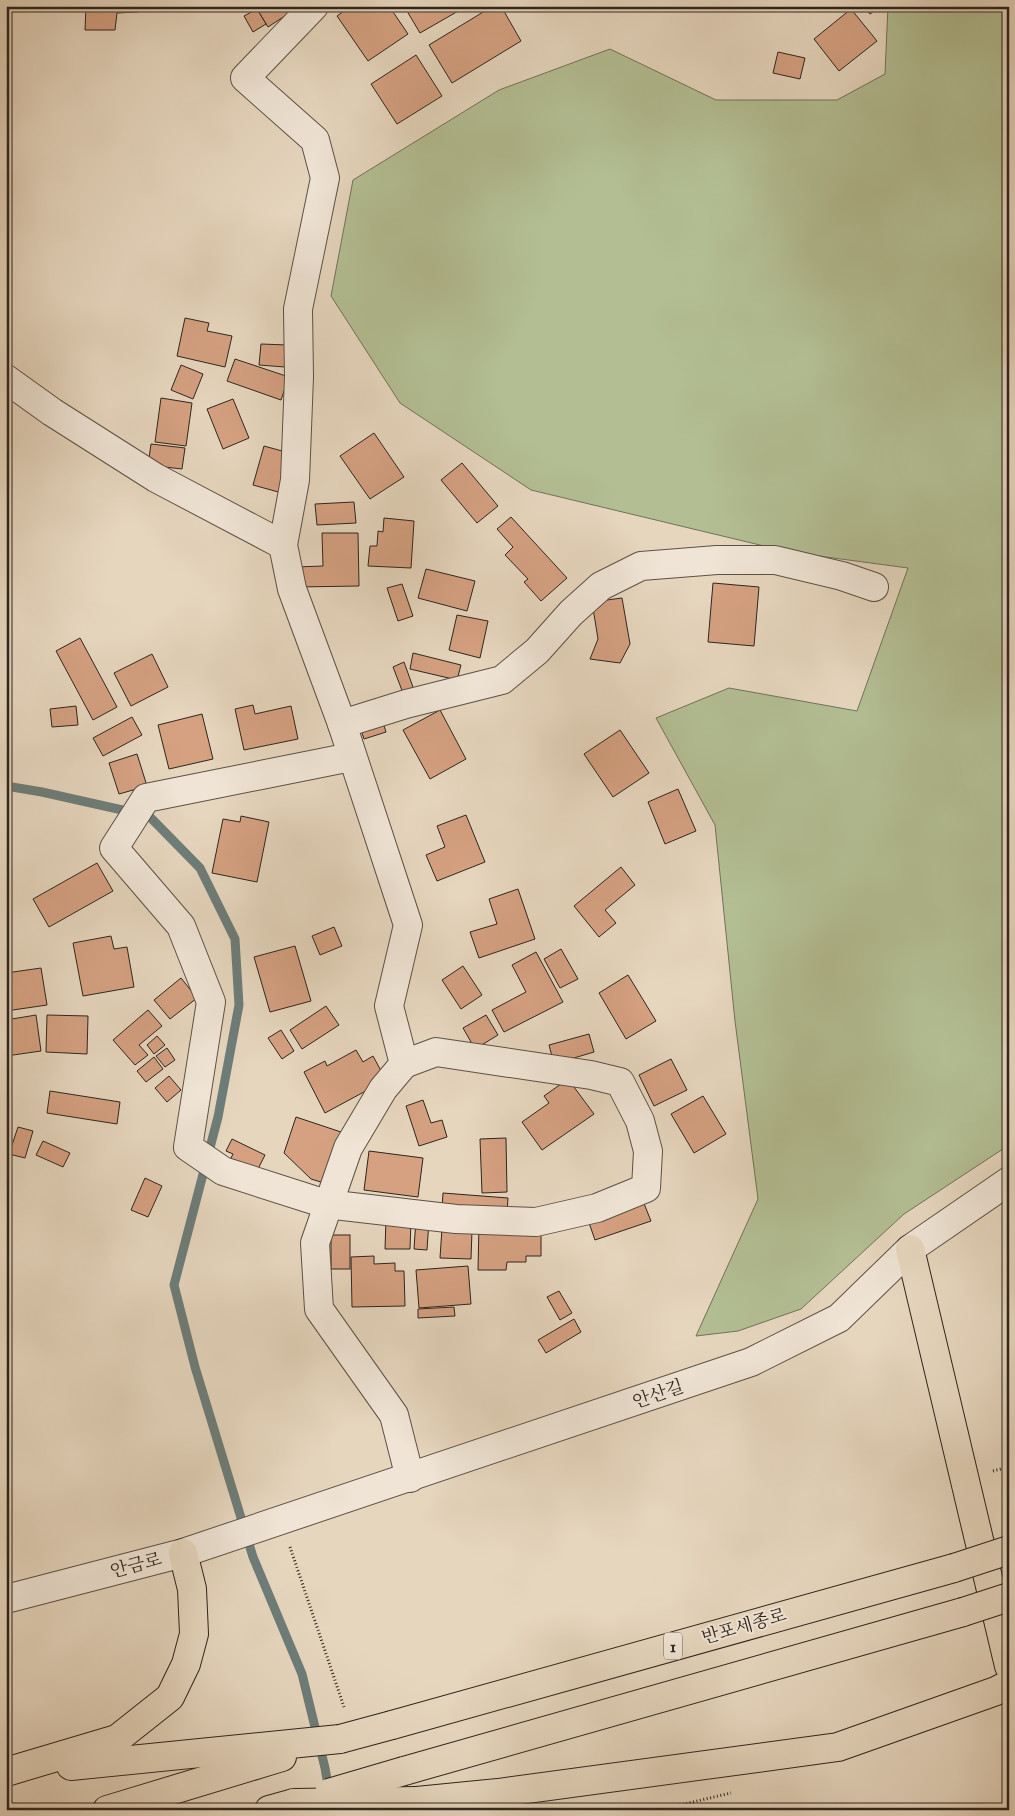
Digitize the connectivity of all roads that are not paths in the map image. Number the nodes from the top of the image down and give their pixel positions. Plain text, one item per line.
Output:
1 (314, 6) edge
2 (6, 378) edge
3 (283, 545) junction
4 (874, 587) dead end
5 (342, 724) junction
6 (351, 757) junction
7 (404, 1064) junction
8 (1009, 1181) edge
9 (326, 1204) junction
10 (910, 1249) junction
11 (410, 1478) junction
12 (273, 1523) joint
13 (193, 1549) junction
14 (1009, 1550) edge
15 (1009, 1597) edge
16 (6, 1599) edge
17 (1009, 1666) edge
18 (1002, 1687) edge
19 (279, 1752) junction
20 (7, 1772) edge
21 (280, 1807) edge
22 (107, 1810) edge

1 - 3 street
2 - 3 street
3 - 5 street
4 - 5 street
5 - 6 street
6 - 7 street
6 - 9 street
7 - 9 street
7 - 9 street
8 - 10 street, 안산길
9 - 11 street
10 - 11 street, 안산길
10 - 17 highway
11 - 12 street, 안산길
12 - 13 street, 안금로
13 - 16 street, 안금로
13 - 20 highway
14 - 19 highway, 반포세종로 / 1, bridge
15 - 21 highway, bridge
18 - 21 highway, bridge
19 - 20 highway
19 - 22 highway, 1

